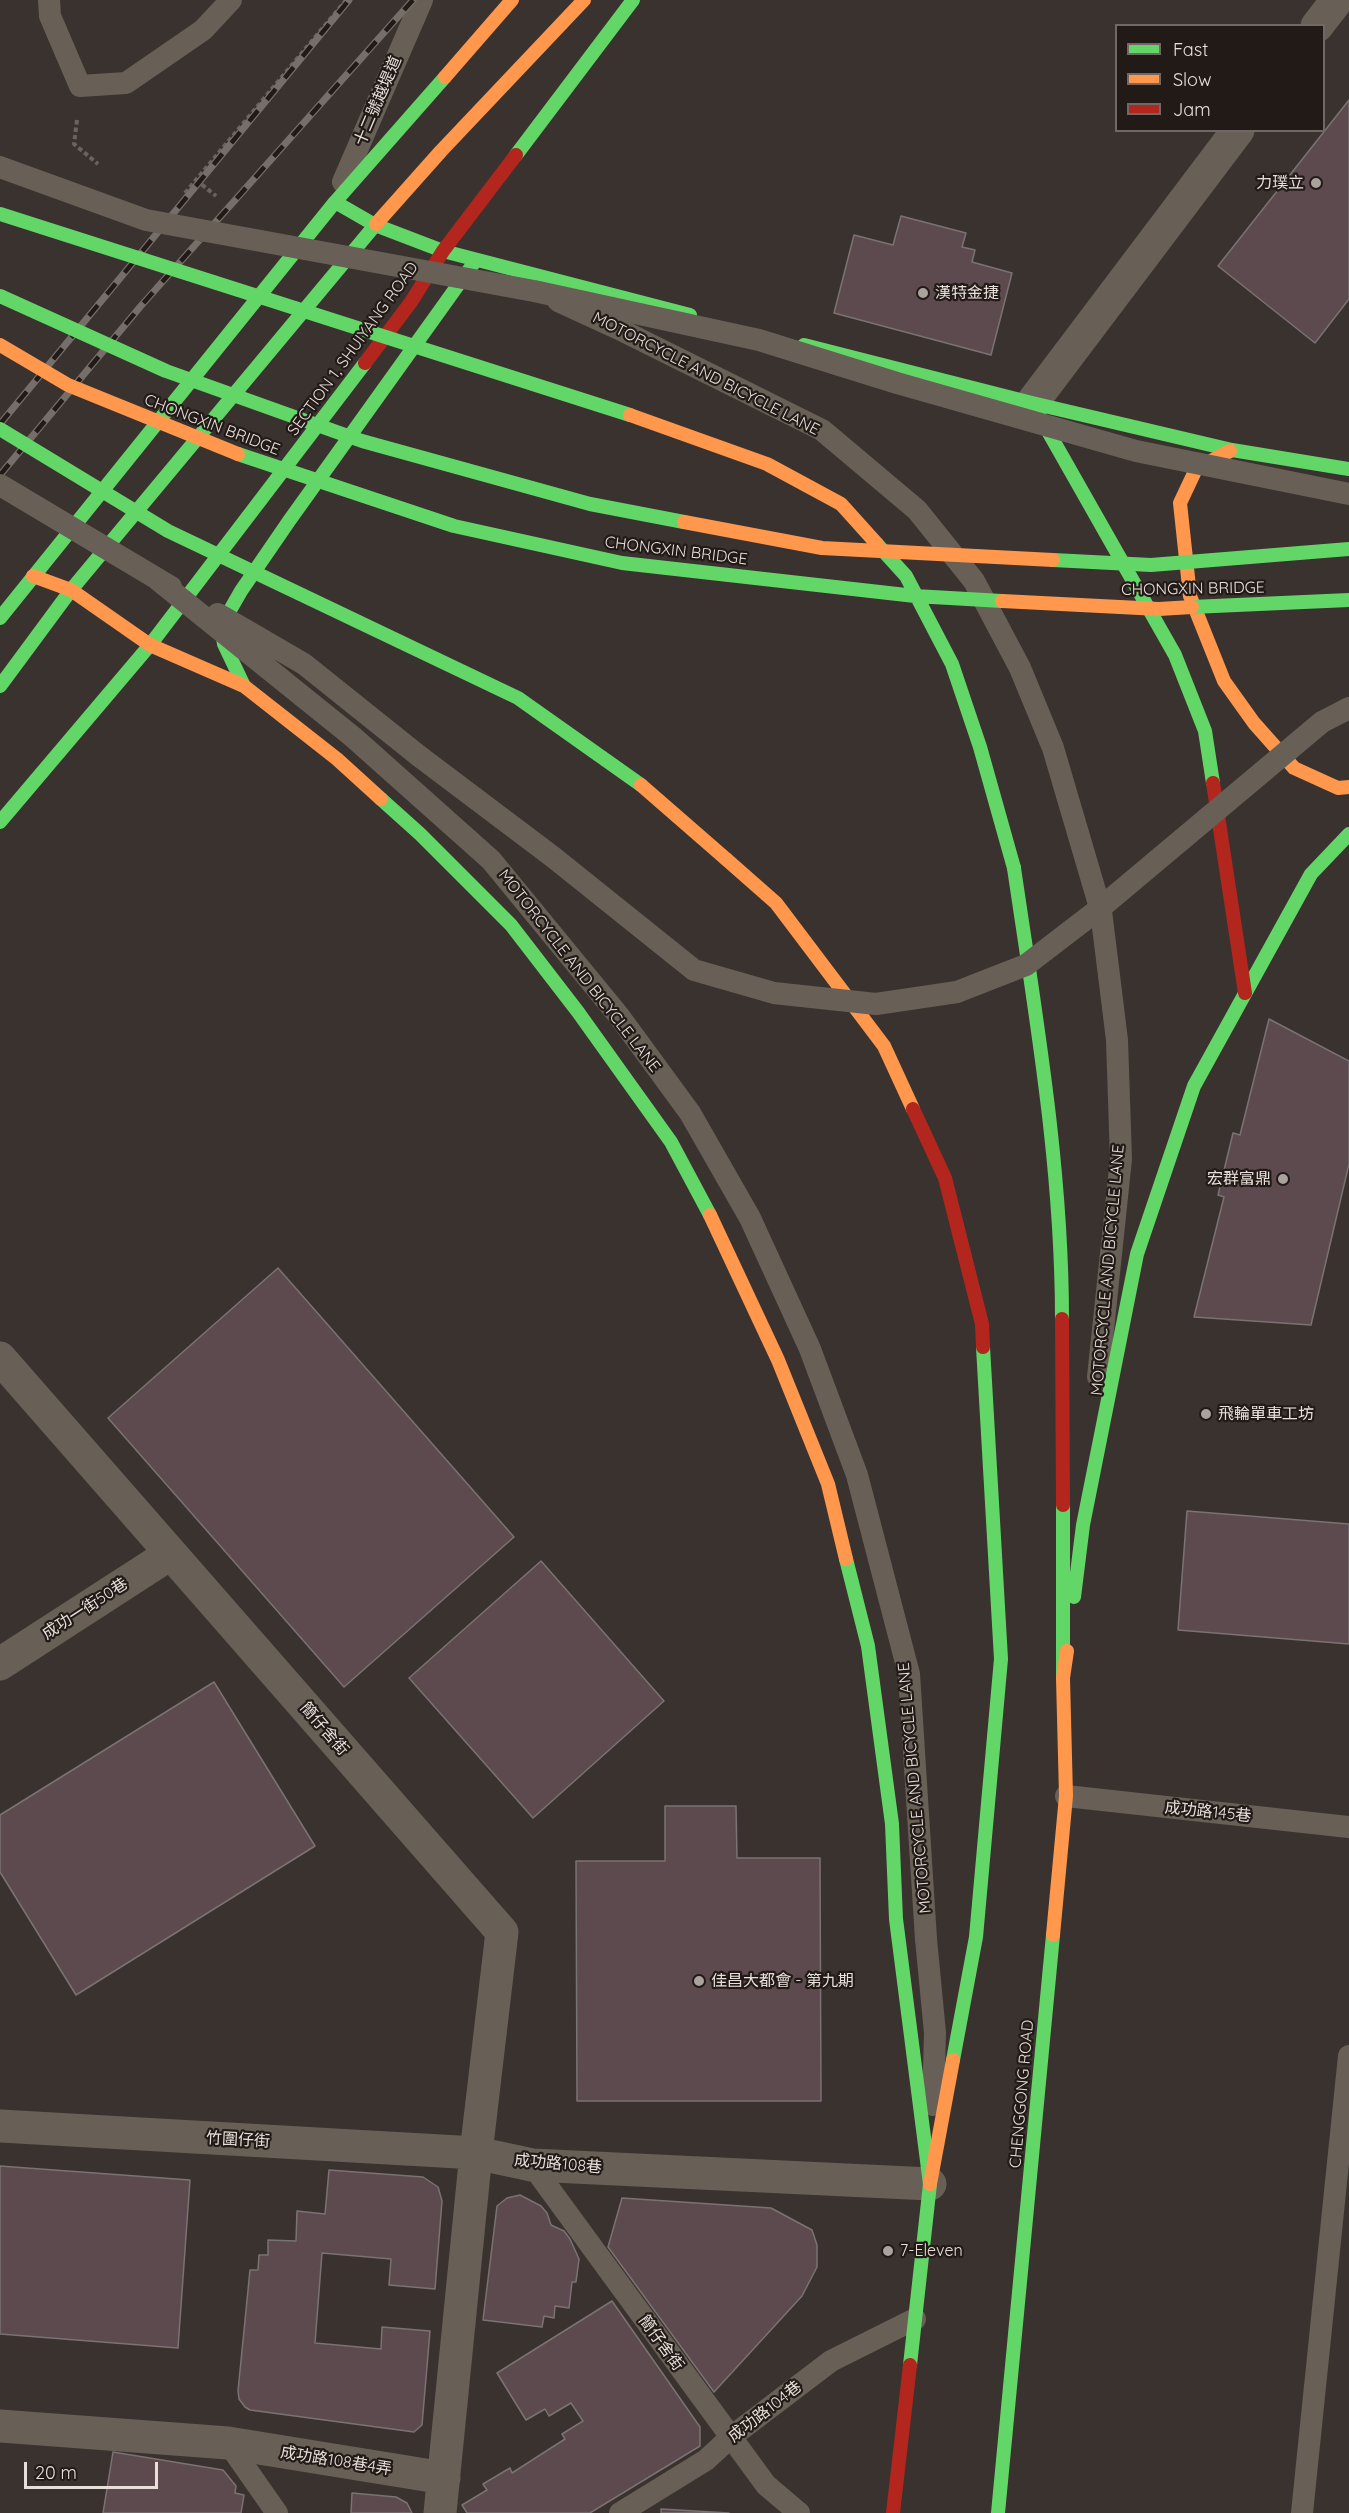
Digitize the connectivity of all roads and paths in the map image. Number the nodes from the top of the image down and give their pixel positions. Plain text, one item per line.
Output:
1 (49, 0) edge
2 (231, 0) edge
3 (346, 0) edge
4 (422, 0) edge
5 (512, 0) edge
6 (584, 0) edge
7 (633, 0) edge
8 (1337, 0) edge
9 (1319, 24) edge
10 (1236, 132) edge
11 (0, 167) edge
12 (183, 195) dead end
13 (334, 202) junction
14 (0, 214) edge
15 (375, 225) junction
16 (443, 251) junction
17 (476, 260) junction
18 (534, 291) junction
19 (0, 296) edge
20 (0, 345) edge
21 (1032, 403) junction
22 (0, 429) edge
23 (1232, 450) junction
24 (1349, 470) edge
25 (0, 485) edge
26 (1349, 494) edge
27 (1349, 549) edge
28 (33, 576) junction
29 (158, 580) junction
30 (71, 590) junction
31 (1349, 600) edge
32 (0, 618) edge
33 (150, 645) junction
34 (0, 686) edge
35 (244, 686) junction
36 (1349, 708) edge
37 (1349, 787) edge
38 (0, 822) edge
39 (1349, 834) edge
40 (1245, 993) junction
41 (0, 1358) edge
42 (1083, 1525) junction
43 (170, 1554) junction
44 (0, 1664) edge
45 (1063, 1678) junction
46 (1066, 1796) junction
47 (1349, 1827) edge
48 (1349, 2056) edge
49 (0, 2127) edge
50 (476, 2153) junction
51 (532, 2165) junction
52 (930, 2184) junction
53 (915, 2319) junction
54 (0, 2426) edge
55 (731, 2437) junction
56 (228, 2443) junction
57 (444, 2478) junction
58 (277, 2513) edge
59 (440, 2513) edge
60 (620, 2513) edge
61 (799, 2513) edge
62 (893, 2513) edge
63 (998, 2513) edge
64 (1302, 2513) edge

1 - 2 lane
3 - 12 path
4 - 13 lane, 十二號越堤道
5 - 13 main road
6 - 15 main road
7 - 16 main road, SECTION 1, SHUIYANG ROAD
8 - 9 street
10 - 21 street
11 - 18 lane, MOTORCYCLE AND BICYCLE LANE, bridge
13 - 15 main road
13 - 28 main road
14 - 45 main road, bridge
15 - 16 main road
15 - 30 main road
16 - 17 main road
16 - 33 main road, SECTION 1, SHUIYANG ROAD
17 - 21 main road
17 - 35 main road
18 - 26 lane, MOTORCYCLE AND BICYCLE LANE, bridge
18 - 42 lane, MOTORCYCLE AND BICYCLE LANE, bridge
19 - 27 main road, CHONGXIN BRIDGE, bridge
20 - 31 main road, CHONGXIN BRIDGE, bridge
21 - 23 main road
21 - 40 main road
22 - 52 main road, bridge
23 - 24 main road
23 - 37 main road
25 - 29 lane, MOTORCYCLE AND BICYCLE LANE, bridge
28 - 30 main road
28 - 32 main road
29 - 36 lane, MOTORCYCLE AND BICYCLE LANE, bridge
29 - 52 lane, MOTORCYCLE AND BICYCLE LANE, bridge
30 - 33 main road
30 - 34 main road
33 - 35 main road
33 - 38 main road, SECTION 1, SHUIYANG ROAD
35 - 52 main road
39 - 40 main road
40 - 42 main road
41 - 43 street, 簡仔舍街
42 - 45 main road
43 - 44 street, 成功一街50巷
43 - 50 street, 簡仔舍街
45 - 46 main road, CHENGGONG ROAD
46 - 47 lane, 成功路145巷
46 - 63 main road, CHENGGONG ROAD
48 - 64 lane
49 - 50 street, 竹圍仔街
50 - 51 street, 成功路108巷
50 - 57 street
51 - 52 street, 成功路108巷
51 - 55 lane, 簡仔舍街
52 - 53 main road
53 - 55 lane, 成功路104巷
53 - 62 main road
54 - 56 street, 成功路108巷4弄
55 - 60 lane, 成功路104巷
55 - 61 lane, 簡仔舍街
56 - 57 street, 成功路108巷4弄
56 - 58 lane
57 - 59 street

